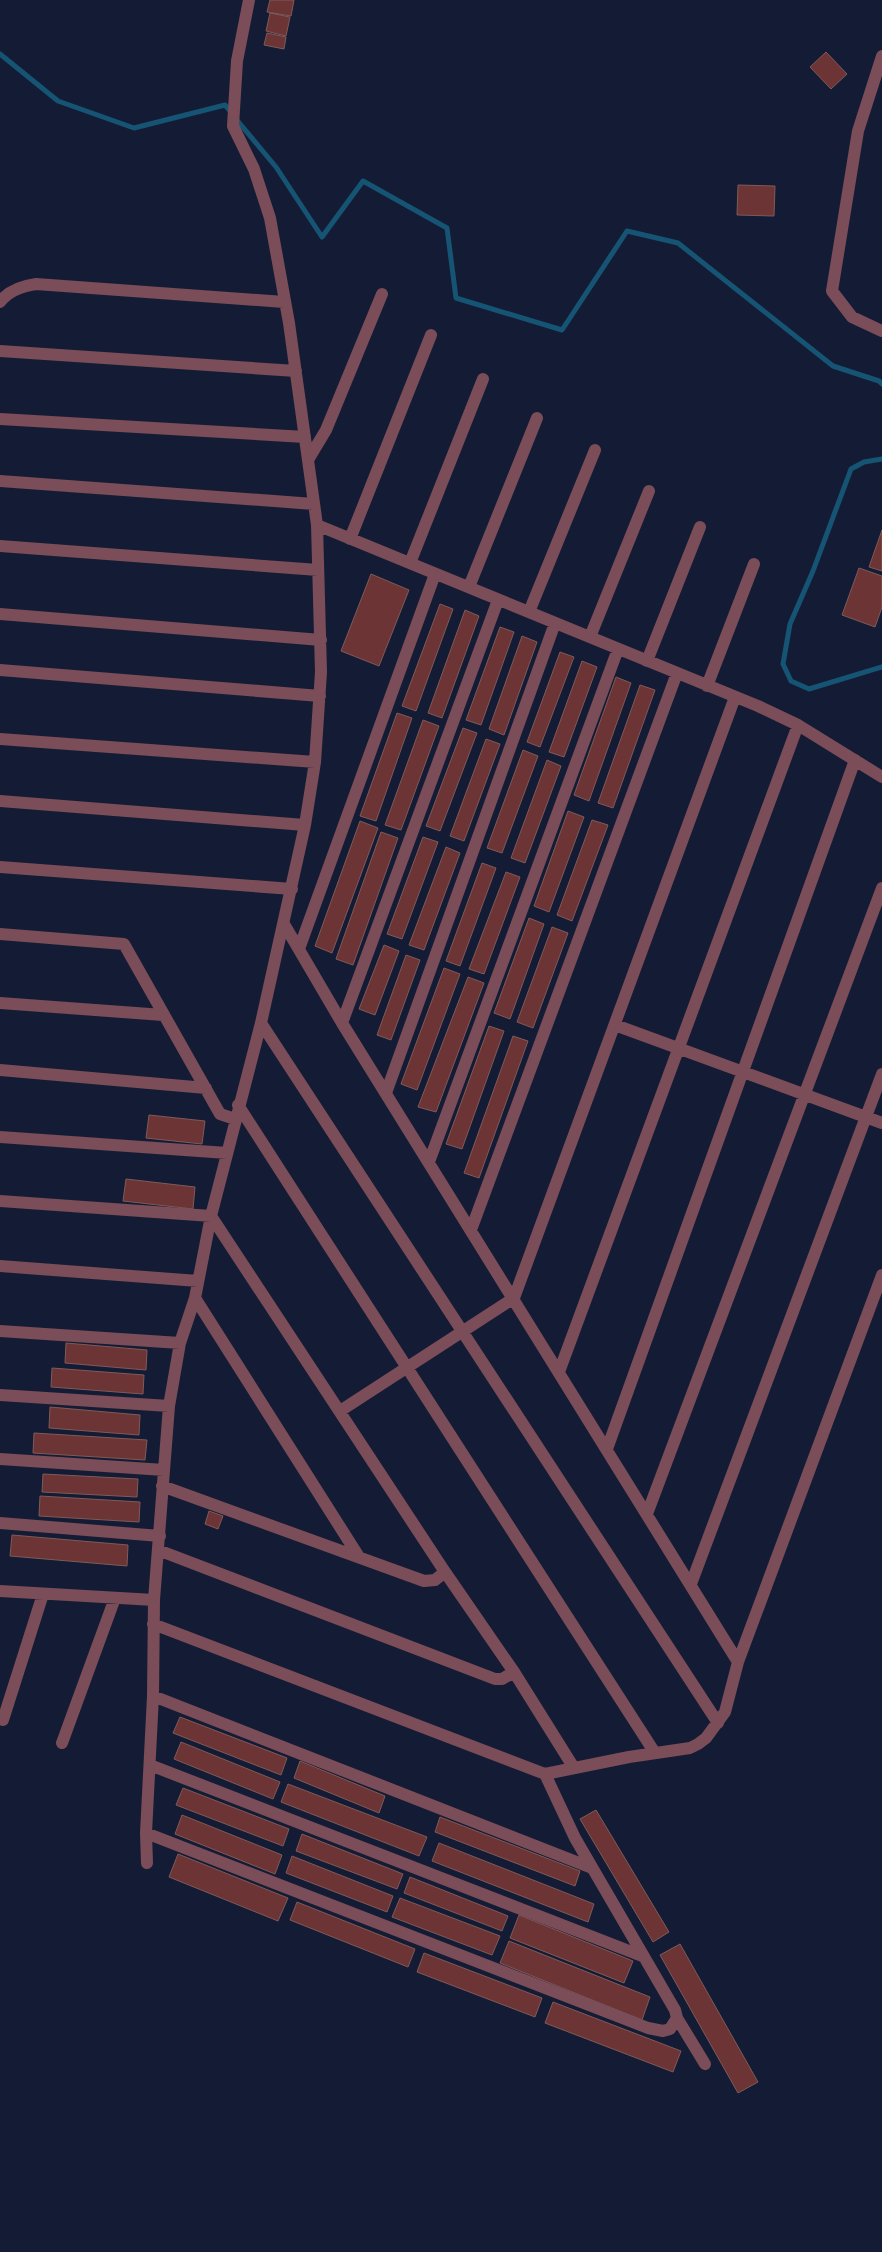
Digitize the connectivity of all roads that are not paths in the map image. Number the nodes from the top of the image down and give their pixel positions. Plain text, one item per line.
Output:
1 (249, 0) edge
2 (882, 56) edge
3 (382, 294) dead end
4 (0, 302) edge
5 (284, 302) junction
6 (882, 331) edge
7 (431, 335) dead end
8 (0, 351) edge
9 (296, 371) junction
10 (483, 379) dead end
11 (537, 418) dead end
12 (0, 419) edge
13 (305, 437) junction
14 (596, 450) dead end
15 (308, 460) junction
16 (0, 482) edge
17 (649, 491) dead end
18 (314, 504) junction
19 (317, 525) junction
20 (700, 527) dead end
21 (350, 539) junction
22 (0, 546) edge
23 (410, 563) junction
24 (754, 564) dead end
25 (318, 570) junction
26 (435, 574) junction
27 (469, 588) junction
28 (498, 600) junction
29 (529, 612) junction
30 (0, 614) edge
31 (555, 623) junction
32 (590, 637) junction
33 (321, 640) junction
34 (618, 649) junction
35 (648, 661) junction
36 (0, 670) edge
37 (677, 673) junction
38 (707, 686) junction
39 (320, 696) junction
40 (735, 697) junction
41 (798, 725) junction
42 (0, 739) edge
43 (855, 760) junction
44 (315, 762) junction
45 (882, 777) edge
46 (0, 801) edge
47 (306, 825) junction
48 (0, 867) edge
49 (882, 888) edge
50 (292, 889) junction
51 (284, 924) junction
52 (0, 934) edge
53 (299, 949) junction
54 (0, 1003) edge
55 (163, 1015) junction
56 (261, 1023) junction
57 (342, 1023) junction
58 (615, 1026) junction
59 (678, 1049) junction
60 (0, 1070) edge
61 (743, 1072) junction
62 (882, 1074) edge
63 (206, 1088) junction
64 (386, 1093) junction
65 (804, 1094) junction
66 (238, 1105) junction
67 (866, 1117) junction
68 (235, 1119) junction
69 (882, 1123) edge
70 (0, 1137) edge
71 (227, 1153) junction
72 (428, 1162) junction
73 (0, 1201) edge
74 (211, 1216) junction
75 (471, 1230) junction
76 (0, 1266) edge
77 (882, 1275) edge
78 (198, 1281) junction
79 (195, 1298) junction
80 (514, 1298) junction
81 (0, 1331) edge
82 (462, 1331) junction
83 (180, 1343) junction
84 (406, 1368) junction
85 (559, 1372) junction
86 (0, 1394) edge
87 (169, 1406) junction
88 (340, 1411) junction
89 (607, 1449) junction
90 (0, 1459) edge
91 (164, 1470) junction
92 (162, 1486) junction
93 (648, 1514) junction
94 (0, 1523) edge
95 (160, 1536) junction
96 (158, 1550) junction
97 (360, 1557) junction
98 (445, 1572) junction
99 (691, 1584) junction
100 (0, 1592) edge
101 (43, 1594) junction
102 (115, 1598) junction
103 (154, 1600) junction
104 (153, 1624) junction
105 (738, 1662) junction
106 (514, 1672) junction
107 (153, 1696) junction
108 (3, 1720) dead end
109 (718, 1723) junction
110 (62, 1743) dead end
111 (655, 1753) junction
112 (150, 1765) junction
113 (574, 1768) junction
114 (545, 1774) junction
115 (146, 1833) junction
116 (147, 1863) dead end
117 (592, 1868) junction
118 (642, 1956) junction
119 (677, 2018) junction
120 (705, 2064) dead end

1 - 5 street
2 - 6 street
3 - 15 street
4 - 5 street
5 - 9 street
7 - 21 street
8 - 9 street
9 - 13 street
10 - 23 street
11 - 27 street
12 - 13 street
13 - 15 street
14 - 29 street
15 - 18 street
16 - 18 street
17 - 32 street
18 - 19 street
19 - 21 street
19 - 25 street
20 - 35 street
21 - 23 street
22 - 25 street
23 - 26 street
24 - 38 street
25 - 33 street
26 - 27 street
26 - 53 street
27 - 28 street
28 - 29 street
28 - 57 street
29 - 31 street
30 - 33 street
31 - 32 street
31 - 64 street
32 - 34 street
33 - 39 street
34 - 35 street
34 - 72 street
35 - 37 street
36 - 39 street
37 - 38 street
37 - 75 street
38 - 40 street
39 - 44 street
40 - 41 street
40 - 58 street
41 - 43 street
41 - 59 street
42 - 44 street
43 - 45 street
43 - 61 street
44 - 47 street
46 - 47 street
47 - 50 street
48 - 50 street
49 - 65 street
50 - 51 street
51 - 53 street
51 - 56 street
52 - 55 street
53 - 57 street
54 - 55 street
55 - 63 street
56 - 66 street
56 - 82 street
57 - 64 street
58 - 59 street
58 - 80 street
59 - 61 street
59 - 85 street
60 - 63 street
61 - 65 street
61 - 89 street
62 - 67 street
63 - 68 street
64 - 72 street
65 - 67 street
65 - 93 street
66 - 68 street
66 - 84 street
67 - 69 street
67 - 99 street
68 - 71 street
70 - 71 street
71 - 74 street
72 - 75 street
73 - 74 street
74 - 78 street
74 - 88 street
75 - 80 street
76 - 78 street
77 - 105 street
78 - 79 street
79 - 83 street
79 - 97 street
80 - 82 street
80 - 85 street
81 - 83 street
82 - 84 street
82 - 109 street
83 - 87 street
84 - 88 street
84 - 111 street
85 - 89 street
86 - 87 street
87 - 91 street
88 - 98 street
89 - 93 street
90 - 91 street
91 - 92 street
92 - 95 street
92 - 97 street
93 - 99 street
94 - 95 street
95 - 96 street
96 - 103 street
96 - 106 street
97 - 98 street
98 - 106 street
99 - 105 street
100 - 101 street
101 - 102 street
101 - 108 street
102 - 103 street
102 - 110 street
103 - 104 street
104 - 107 street
104 - 114 street
105 - 109 street
106 - 113 street
107 - 112 street
107 - 117 street
109 - 111 street
111 - 113 street
112 - 115 street
112 - 118 street
113 - 114 street
114 - 117 street
115 - 116 street
115 - 119 street
117 - 118 street
118 - 119 street
119 - 120 street

